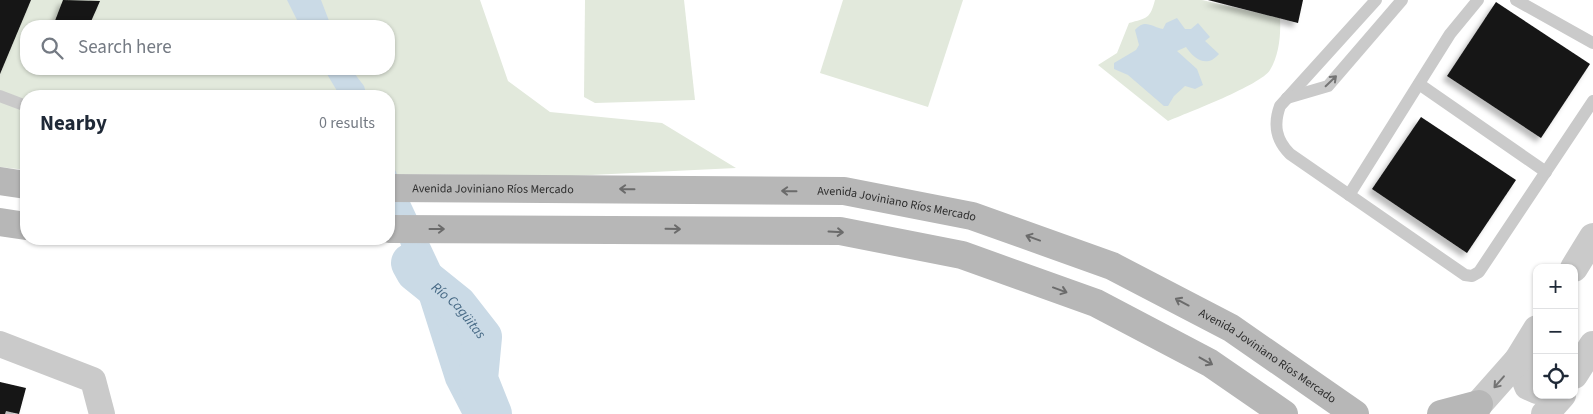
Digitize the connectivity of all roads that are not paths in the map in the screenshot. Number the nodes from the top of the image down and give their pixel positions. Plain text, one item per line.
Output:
1 (1376, 0) edge
2 (1402, 0) edge
3 (1478, 0) edge
4 (1516, 0) edge
5 (1593, 43) edge
6 (1419, 84) junction
7 (0, 96) edge
8 (1287, 98) junction
9 (1593, 101) edge
10 (20, 104) edge
11 (1546, 172) junction
12 (0, 181) edge
13 (20, 184) edge
14 (395, 188) edge
15 (1349, 195) junction
16 (0, 222) edge
17 (20, 225) edge
18 (395, 229) edge
19 (1593, 237) edge
20 (1576, 264) edge
21 (1533, 335) edge
22 (0, 344) edge
23 (1593, 345) edge
24 (1518, 360) junction
25 (1578, 369) edge
26 (1533, 389) edge
27 (1477, 409) edge
28 (102, 414) edge
29 (1284, 414) edge
30 (1355, 414) edge
31 (1441, 414) edge

1 - 8 lane
8 -> 2 lane
3 - 6 lane
4 - 5 lane
6 - 11 lane
6 - 15 lane
7 - 10 lane
8 - 15 lane
9 - 11 lane
11 - 15 lane
12 - 13 main road
30 -> 14 main road, Avenida Joviniano Ríos Mercado
16 - 17 main road
18 -> 29 main road
19 - 20 street
21 - 24 street
22 - 28 street
23 - 25 street
24 - 26 street
24 -> 27 street
27 - 31 main road

